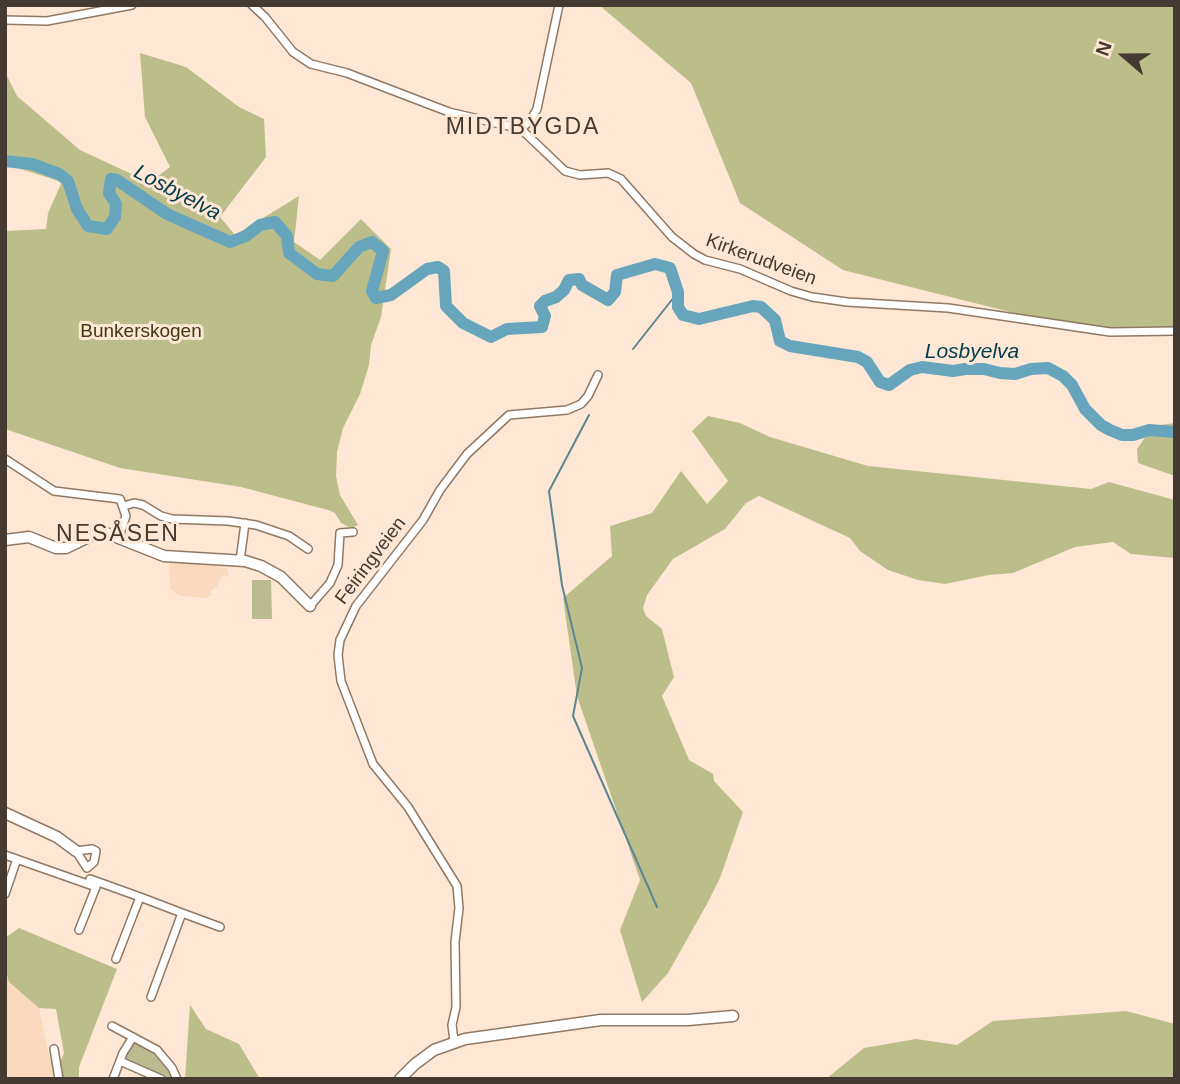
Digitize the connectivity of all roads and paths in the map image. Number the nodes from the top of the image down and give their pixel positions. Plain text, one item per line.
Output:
1 (132, 5) edge
2 (252, 5) edge
3 (559, 5) edge
4 (5, 20) edge
5 (521, 129) junction
6 (1175, 331) edge
7 (598, 375) dead end
8 (5, 460) edge
9 (124, 506) junction
10 (245, 523) junction
11 (353, 532) dead end
12 (119, 536) junction
13 (5, 540) edge
14 (307, 549) dead end
15 (240, 561) junction
16 (310, 606) joint
17 (5, 813) edge
18 (76, 851) junction
19 (5, 855) edge
20 (17, 859) junction
21 (87, 868) junction
22 (90, 882) junction
23 (6, 890) edge
24 (140, 897) junction
25 (182, 913) junction
26 (220, 927) dead end
27 (79, 930) dead end
28 (116, 959) dead end
29 (151, 997) dead end
30 (733, 1016) dead end
31 (112, 1026) dead end
32 (133, 1037) junction
33 (454, 1041) junction
34 (54, 1049) dead end
35 (120, 1062) junction
36 (59, 1079) edge
37 (113, 1079) edge
38 (161, 1079) edge
39 (177, 1079) edge
40 (400, 1079) edge

1 - 4 street
2 - 5 street
3 - 5 street
5 - 6 street, Kirkerudveien
7 - 33 street, Feiringveien
8 - 9 street
9 - 10 street
9 - 12 street
10 - 14 street
10 - 15 street
11 - 16 street
12 - 13 street
12 - 15 street
15 - 16 street
17 - 18 street
18 - 21 street
18 - 21 street
19 - 20 street
20 - 22 street
20 - 23 street
21 - 22 street
22 - 24 street
22 - 27 street
24 - 25 street
24 - 28 street
25 - 26 street
25 - 29 street
30 - 33 street
31 - 32 street
32 - 35 street
32 - 39 street
33 - 40 street
34 - 36 street
35 - 37 street
35 - 38 street

